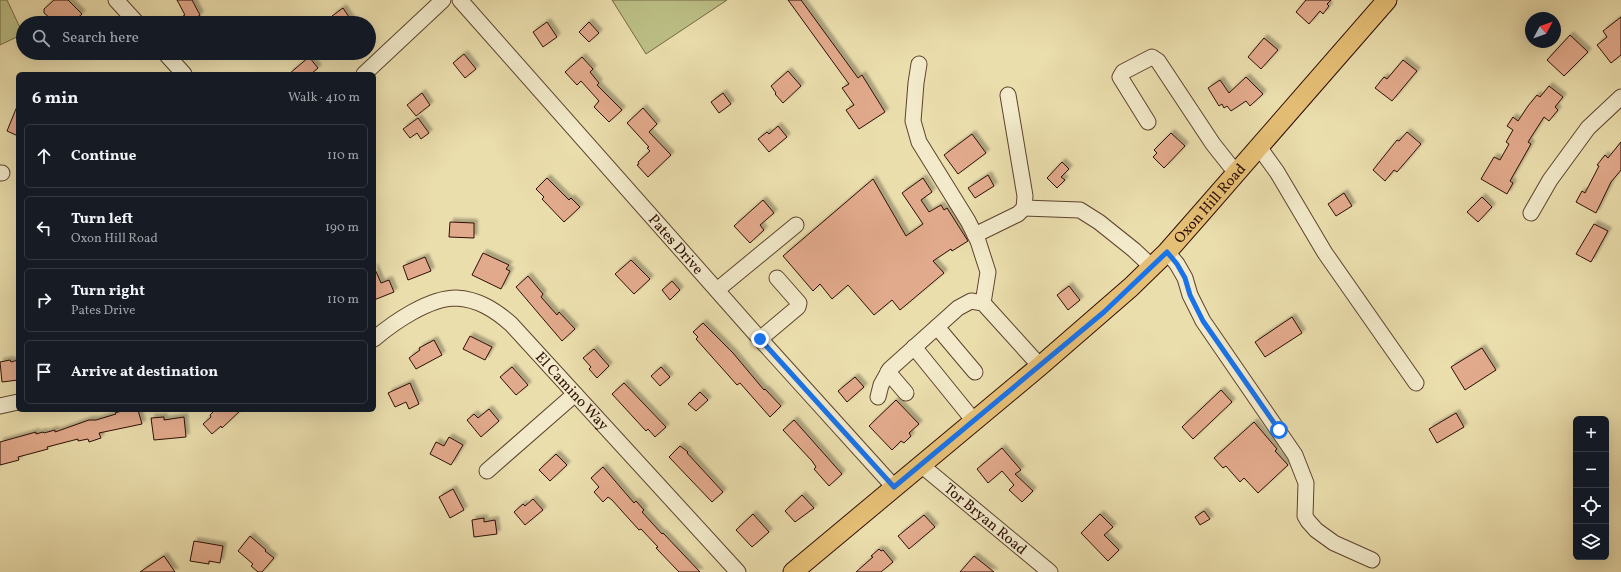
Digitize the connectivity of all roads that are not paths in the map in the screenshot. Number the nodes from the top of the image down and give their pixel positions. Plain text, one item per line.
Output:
1 (116, 0) edge
2 (443, 0) edge
3 (460, 0) edge
4 (1383, 1) edge
5 (131, 16) edge
6 (171, 60) edge
7 (919, 64) dead end
8 (182, 72) edge
9 (366, 72) edge
10 (1008, 95) dead end
11 (1621, 97) edge
12 (1148, 122) dead end
13 (1259, 147) junction
14 (1236, 173) junction
15 (1024, 208) junction
16 (1530, 213) dead end
17 (796, 225) dead end
18 (975, 235) junction
19 (1167, 252) junction
20 (1152, 267) junction
21 (778, 278) dead end
22 (717, 290) junction
23 (983, 303) junction
24 (937, 327) junction
25 (376, 337) edge
26 (760, 339) junction
27 (914, 347) junction
28 (1040, 366) junction
29 (888, 372) junction
30 (975, 372) dead end
31 (1416, 383) dead end
32 (906, 393) dead end
33 (575, 394) junction
34 (878, 397) dead end
35 (16, 402) edge
36 (0, 406) edge
37 (974, 421) junction
38 (922, 465) junction
39 (487, 471) dead end
40 (894, 487) junction
41 (1372, 560) dead end
42 (738, 572) edge
43 (793, 572) edge
44 (1050, 572) edge

1 - 5 street
2 - 9 street
3 - 22 street, Pates Drive
4 - 13 main road, Oxon Hill Road
6 - 8 street
7 - 18 street
10 - 15 street
11 - 16 street
12 - 14 street
13 - 14 main road, Oxon Hill Road
13 - 31 street
14 - 19 main road, Oxon Hill Road
15 - 18 street
15 - 20 street
17 - 22 street
18 - 23 street
19 - 20 main road, Oxon Hill Road
19 - 41 street
20 - 28 main road, Oxon Hill Road
21 - 26 street
22 - 26 street, Pates Drive
23 - 24 street
23 - 28 street
24 - 27 street
24 - 30 street
25 - 33 street, El Camino Way
26 - 40 street, Pates Drive
27 - 29 street
27 - 37 street
28 - 37 main road, Oxon Hill Road
29 - 32 street
29 - 34 street
33 - 39 street
33 - 42 street, El Camino Way
35 - 36 street
37 - 38 main road, Oxon Hill Road
38 - 40 main road, Oxon Hill Road
38 - 44 street, Tor Bryan Road
40 - 43 main road, Oxon Hill Road

